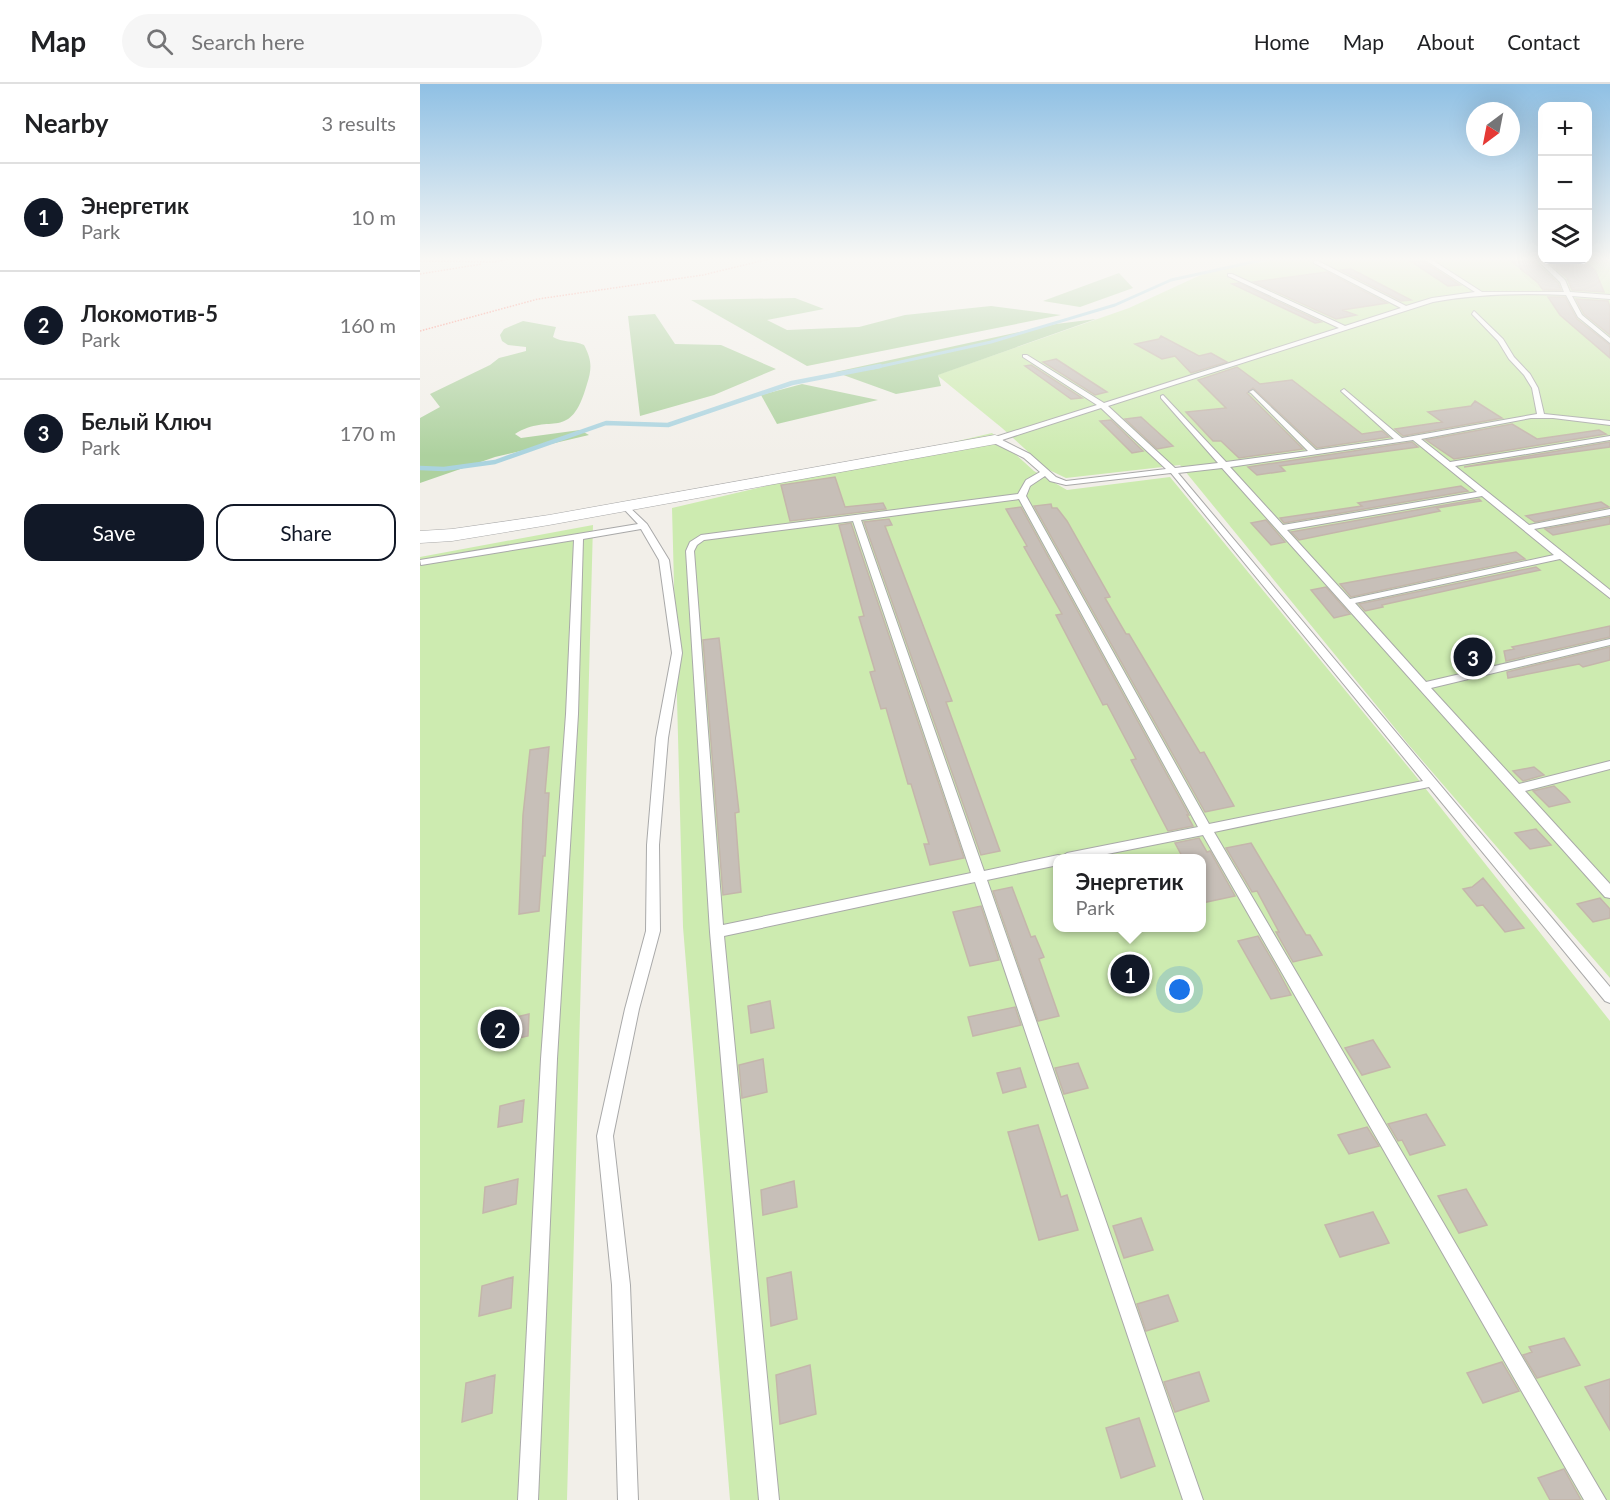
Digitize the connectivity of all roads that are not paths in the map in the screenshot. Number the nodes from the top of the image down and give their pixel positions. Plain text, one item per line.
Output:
1 (1337, 324) edge
2 (1353, 324) edge
3 (1485, 324) edge
4 (1590, 324) edge
5 (1343, 327) junction
6 (1610, 341) edge
7 (1025, 356) dead end
8 (1344, 391) dead end
9 (1253, 392) dead end
10 (1163, 397) dead end
11 (1102, 405) junction
12 (1541, 415) junction
13 (1610, 423) edge
14 (1415, 438) junction
15 (1610, 438) edge
16 (1399, 439) junction
17 (995, 440) junction
18 (1313, 451) junction
19 (1224, 465) junction
20 (1448, 465) junction
21 (1172, 470) junction
22 (1044, 473) junction
23 (1484, 493) junction
24 (1022, 496) junction
25 (625, 506) junction
26 (1610, 512) edge
27 (856, 518) junction
28 (644, 526) junction
29 (1281, 528) junction
30 (1527, 528) junction
31 (420, 537) edge
32 (579, 537) junction
33 (1561, 556) junction
34 (420, 563) edge
35 (1610, 595) edge
36 (1348, 602) junction
37 (1610, 642) edge
38 (1424, 686) junction
39 (1610, 765) edge
40 (1431, 783) junction
41 (1516, 789) junction
42 (1207, 830) junction
43 (1087, 854) edge
44 (1053, 861) edge
45 (980, 876) junction
46 (1610, 893) edge
47 (717, 932) junction
48 (1610, 997) edge
49 (528, 1500) edge
50 (628, 1500) edge
51 (769, 1500) edge
52 (1193, 1500) edge
53 (1596, 1500) edge

1 - 5 lane
2 - 5 lane
3 - 12 lane
4 - 6 lane
5 - 11 lane
7 - 11 lane
8 - 16 lane
9 - 18 lane
10 - 19 lane
11 - 17 lane
11 - 21 lane
12 - 13 lane
12 - 14 lane
14 - 16 lane
14 - 20 lane
15 - 20 lane
16 - 18 lane
17 - 22 lane
17 - 25 street
18 - 19 lane
19 - 21 lane
19 - 29 lane
20 - 23 lane
21 - 22 lane
21 - 40 lane
22 - 24 lane
23 - 29 lane
23 - 30 lane
24 - 27 lane
24 - 42 lane
25 - 28 lane
25 - 31 street
26 - 30 lane
27 - 45 lane
27 - 47 lane
28 - 32 lane
28 - 50 lane
29 - 36 lane
30 - 33 lane
32 - 34 lane
32 - 49 lane
33 - 35 lane
33 - 36 lane
36 - 38 lane
37 - 38 lane
38 - 41 lane
39 - 41 lane
40 - 42 lane
40 - 48 lane
41 - 46 lane
42 - 43 lane
42 - 53 lane
44 - 45 lane
45 - 47 lane
45 - 52 lane
47 - 51 lane

